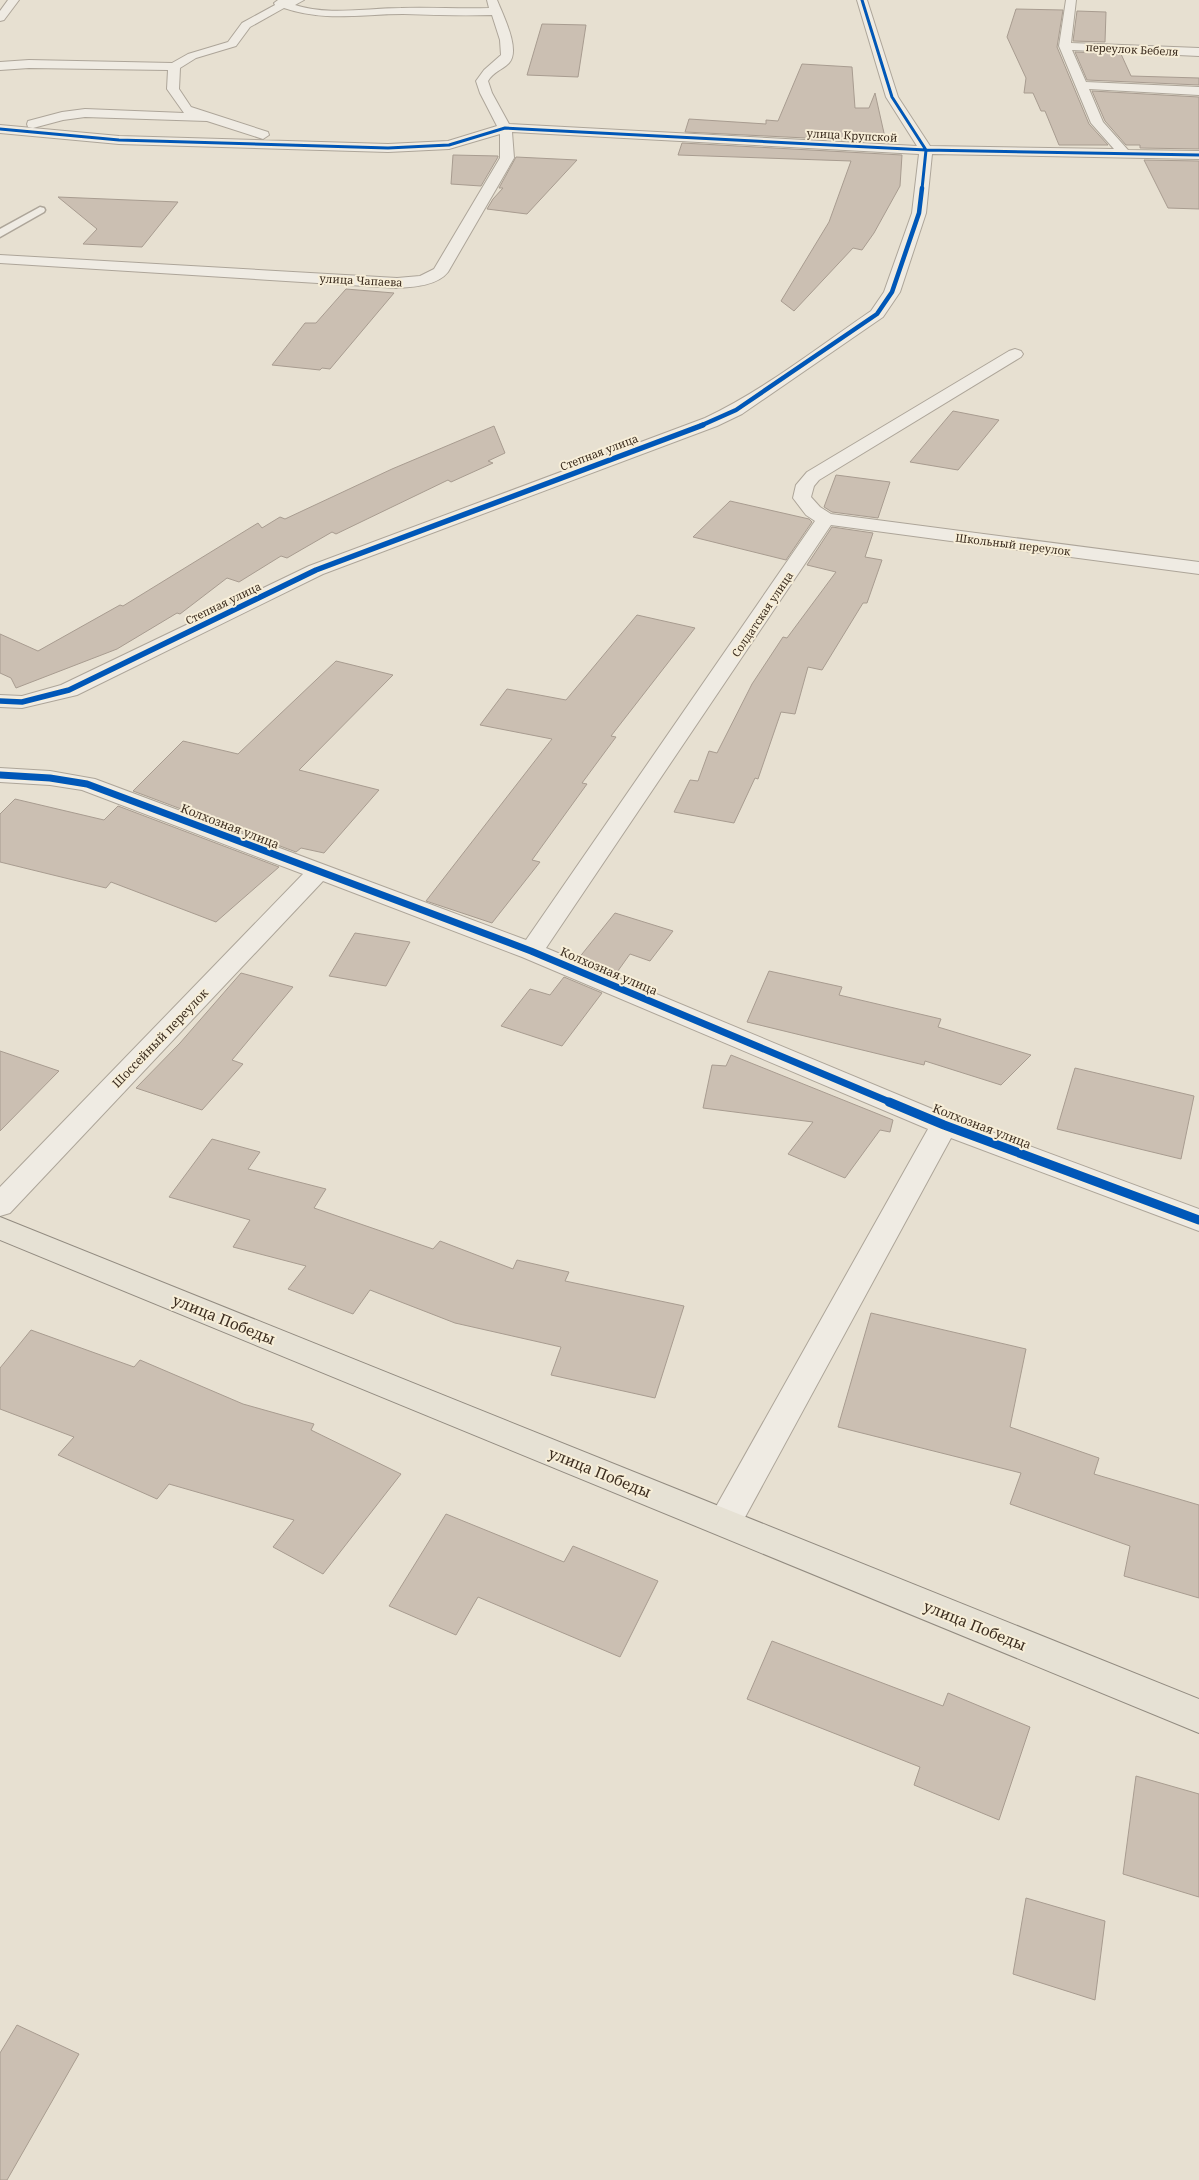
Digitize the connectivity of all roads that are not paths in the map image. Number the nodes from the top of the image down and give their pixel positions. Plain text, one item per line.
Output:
1 (14, 0) edge
2 (299, 0) edge
3 (862, 0) edge
4 (1071, 0) edge
5 (278, 2) edge
6 (494, 6) edge
7 (0, 18) edge
8 (1065, 46) junction
9 (1199, 52) edge
10 (0, 66) edge
11 (174, 67) junction
12 (1080, 85) junction
13 (1199, 91) edge
14 (208, 118) junction
15 (505, 128) junction
16 (0, 129) edge
17 (22, 130) junction
18 (295, 146) junction
19 (926, 150) junction
20 (1123, 152) junction
21 (1197, 158) edge
22 (40, 210) dead end
23 (0, 234) edge
24 (0, 259) edge
25 (1015, 354) dead end
26 (826, 519) junction
27 (1199, 568) edge
28 (0, 701) edge
29 (22, 702) junction
30 (0, 721) edge
31 (0, 775) edge
32 (319, 871) junction
33 (531, 951) junction
34 (944, 1125) junction
35 (0, 1205) edge
36 (1199, 1220) edge
37 (0, 1228) edge
38 (725, 1522) junction
39 (1199, 1716) edge

1 - 7 street
2 - 5 street
3 - 19 street
4 - 8 street
5 - 6 street
5 - 11 street
6 - 15 street, улица Чапаева
8 - 9 street, переулок Бебеля
8 - 12 street
10 - 11 street
11 - 14 street
12 - 13 street
12 - 20 street
14 - 17 street
14 - 18 street
15 - 18 street, улица Крупской
15 - 19 street, улица Крупской
15 - 24 street, улица Чапаева
16 - 17 street, улица Крупской
17 - 18 street, улица Крупской
19 - 20 street, улица Крупской
19 - 29 street, Степная улица
20 - 21 street, улица Крупской
22 - 23 lane
25 - 26 street
26 - 27 street, Школьный переулок
26 - 33 street, Солдатская улица
28 - 29 street, Степная улица
29 - 30 street
31 - 32 street, Колхозная улица
32 - 33 street, Колхозная улица
32 - 35 street, Шоссейный переулок
33 - 34 street, Колхозная улица
34 - 36 street, Колхозная улица
34 - 38 street
37 - 38 main road, улица Победы
38 - 39 main road, улица Победы

